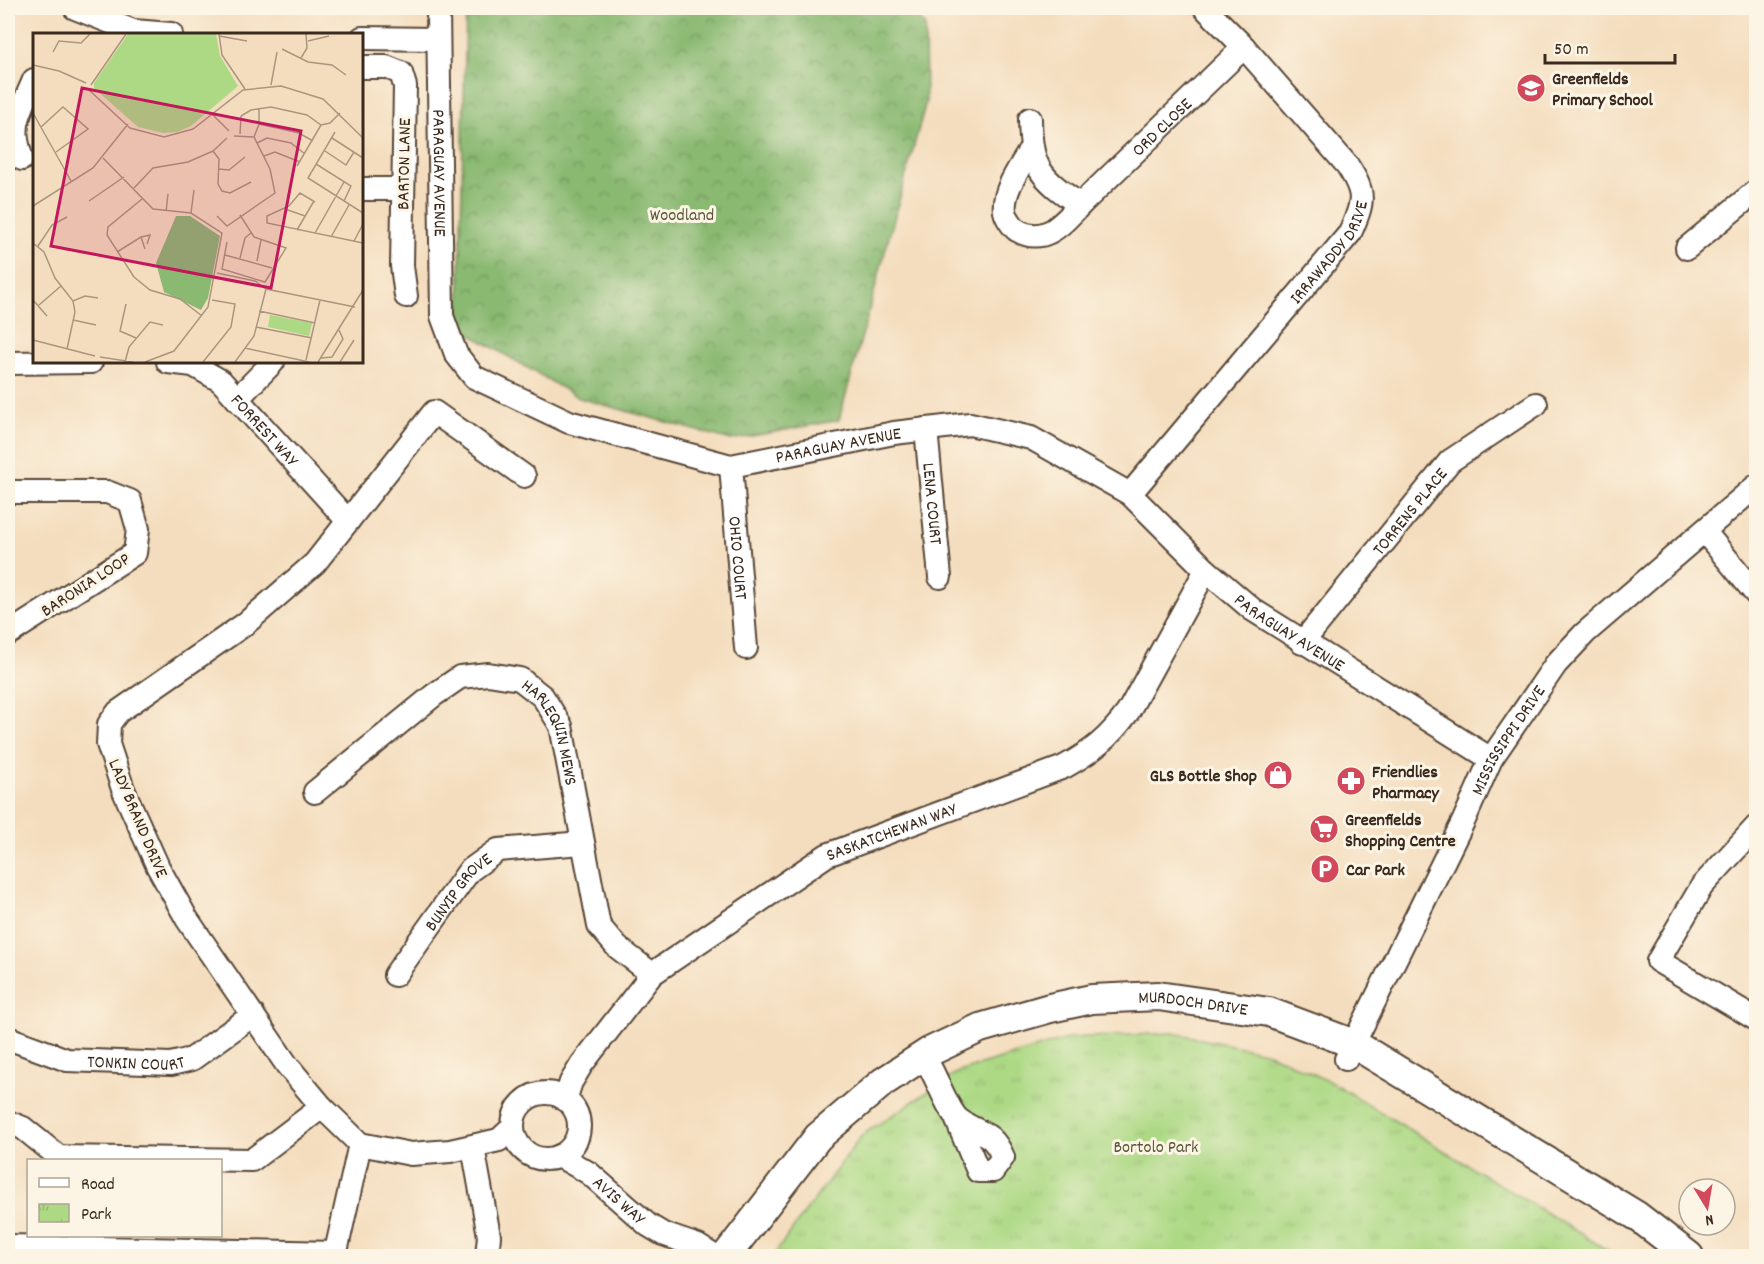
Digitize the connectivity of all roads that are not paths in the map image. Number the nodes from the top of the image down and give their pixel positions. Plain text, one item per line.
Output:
1 (75, 8) edge
2 (438, 8) edge
3 (1205, 8) edge
4 (158, 33) edge
5 (363, 38) edge
6 (438, 39) junction
7 (1244, 47) junction
8 (363, 67) edge
9 (33, 83) edge
10 (1030, 119) dead end
11 (1030, 150) junction
12 (21, 162) edge
13 (363, 189) edge
14 (402, 189) junction
15 (1756, 191) edge
16 (1080, 205) junction
17 (1687, 248) dead end
18 (406, 296) dead end
19 (8, 363) edge
20 (33, 363) edge
21 (176, 363) edge
22 (272, 363) edge
23 (237, 399) junction
24 (1536, 404) dead end
25 (926, 429) junction
26 (731, 466) junction
27 (524, 476) dead end
28 (1756, 486) edge
29 (8, 492) edge
30 (1130, 494) junction
31 (348, 521) junction
32 (1704, 531) junction
33 (1206, 570) junction
34 (940, 577) dead end
35 (1756, 594) edge
36 (8, 634) edge
37 (1302, 643) junction
38 (746, 648) dead end
39 (1491, 759) junction
40 (315, 792) dead end
41 (1756, 827) edge
42 (582, 843) junction
43 (652, 974) junction
44 (395, 975) dead end
45 (253, 1015) junction
46 (1756, 1019) edge
47 (8, 1038) edge
48 (1350, 1052) junction
49 (931, 1069) junction
50 (565, 1100) junction
51 (322, 1107) junction
52 (956, 1118) dead end
53 (8, 1122) edge
54 (513, 1128) junction
55 (360, 1144) junction
56 (472, 1147) junction
57 (559, 1156) junction
58 (188, 1159) edge
59 (222, 1160) edge
60 (8, 1246) edge
61 (335, 1255) edge
62 (487, 1257) edge
63 (714, 1257) edge
64 (726, 1257) edge
65 (745, 1257) edge
66 (1662, 1257) edge
67 (1689, 1257) edge

1 - 4 street
2 - 6 street, PARAGUAY AVENUE
3 - 7 street, IRRAWADDY DRIVE
5 - 6 street
6 - 26 street, PARAGUAY AVENUE
7 - 16 street, ORD CLOSE
7 - 30 street, IRRAWADDY DRIVE
8 - 14 street, BARTON LANE
9 - 12 street
10 - 11 street, ORD CLOSE
11 - 16 street, ORD CLOSE
11 - 16 street, ORD CLOSE
13 - 14 street
14 - 18 street, BARTON LANE
15 - 17 street
19 - 20 street
21 - 23 street, FORREST WAY
22 - 23 street
23 - 31 street, FORREST WAY
24 - 37 street, TORRENS PLACE
25 - 26 street, PARAGUAY AVENUE
25 - 30 street, PARAGUAY AVENUE
25 - 34 street, LENA COURT
26 - 38 street, OHIO COURT
27 - 31 street, LADY BRAND DRIVE
28 - 32 street, MISSISSIPPI DRIVE
29 - 36 street, BARONIA LOOP
30 - 33 street, PARAGUAY AVENUE
31 - 45 street, LADY BRAND DRIVE
32 - 35 street
32 - 39 street, MISSISSIPPI DRIVE
33 - 37 street, PARAGUAY AVENUE
33 - 43 street, SASKATCHEWAN WAY
37 - 39 street, PARAGUAY AVENUE
39 - 48 street, MISSISSIPPI DRIVE
40 - 42 street, HARLEQUIN MEWS
41 - 46 street
42 - 43 street, HARLEQUIN MEWS
42 - 44 street, BUNYIP GROVE
43 - 50 street, SASKATCHEWAN WAY
45 - 47 street, TONKIN COURT
45 - 51 street, LADY BRAND DRIVE
48 - 49 main road, MURDOCH DRIVE
48 - 64 main road, MURDOCH DRIVE
48 - 66 main road, MURDOCH DRIVE
48 - 67 main road, MURDOCH DRIVE
49 - 52 street
49 - 65 main road, MURDOCH DRIVE
50 - 54 street
50 - 57 street
51 - 55 street, LADY BRAND DRIVE
51 - 59 street
53 - 58 street
54 - 56 street
54 - 57 street
55 - 56 street
55 - 61 street
56 - 62 street
57 - 63 street, AVIS WAY
60 - 61 street

